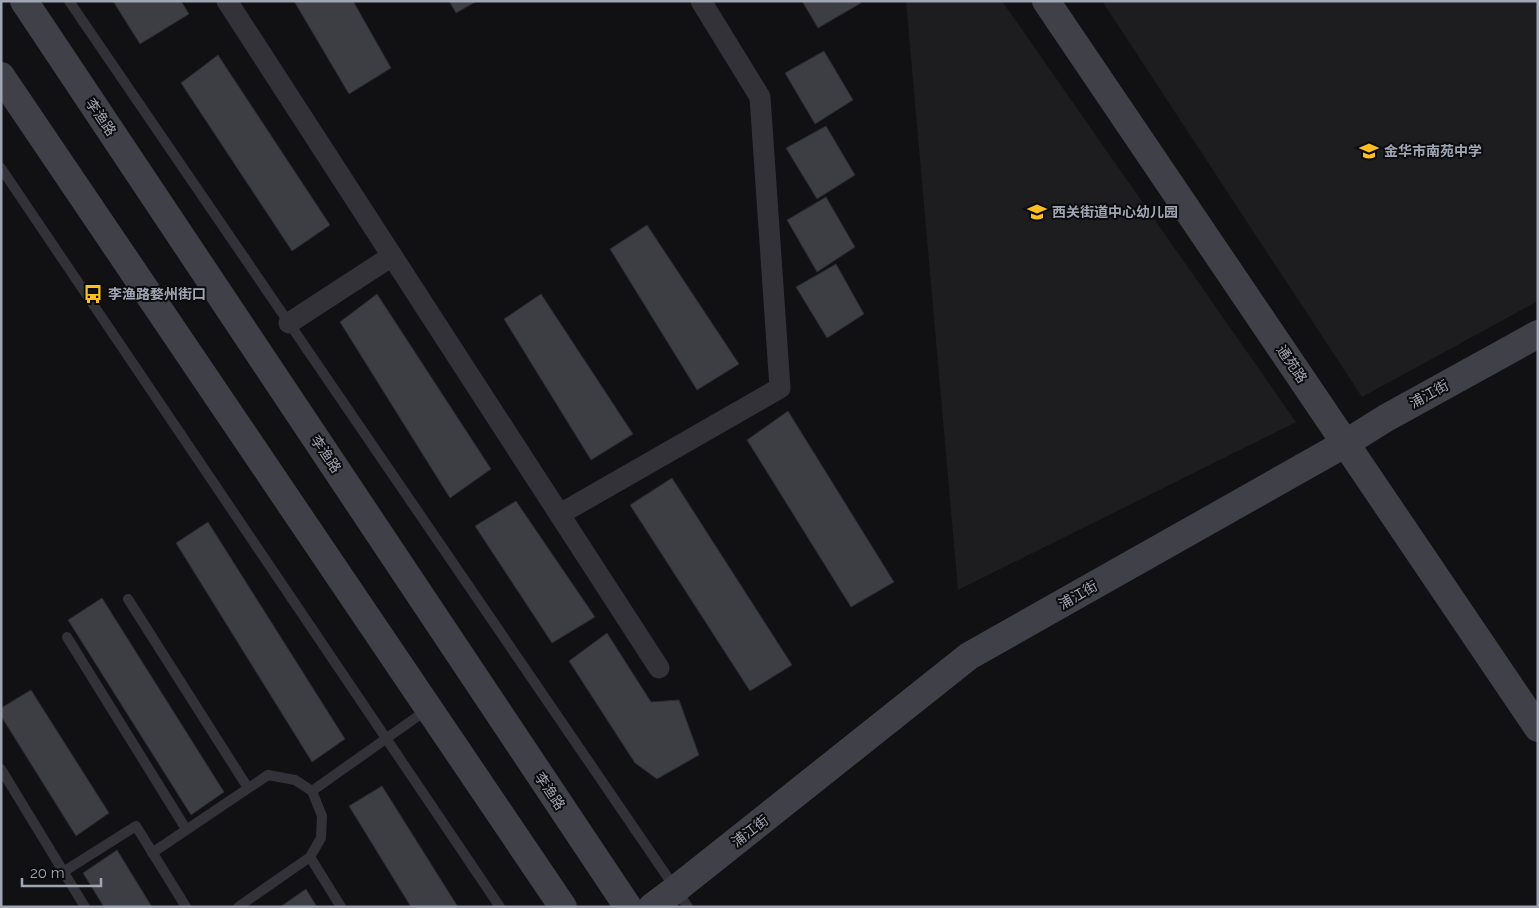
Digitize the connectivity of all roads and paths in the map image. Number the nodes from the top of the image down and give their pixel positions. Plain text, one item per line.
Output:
1 (24, 1) edge
2 (69, 1) edge
3 (227, 1) edge
4 (701, 1) edge
5 (1046, 1) edge
6 (1, 76) edge
7 (1, 168) edge
8 (392, 256) junction
9 (289, 323) junction
10 (1538, 334) edge
11 (1346, 443) junction
12 (560, 514) junction
13 (128, 599) dead end
14 (67, 637) dead end
15 (659, 668) dead end
16 (429, 708) junction
17 (1538, 728) edge
18 (386, 739) junction
19 (1, 769) edge
20 (248, 788) junction
21 (312, 791) junction
22 (186, 829) junction
23 (152, 853) junction
24 (310, 857) junction
25 (63, 872) junction
26 (682, 898) edge
27 (85, 907) edge
28 (186, 907) edge
29 (238, 907) edge
30 (341, 907) edge
31 (500, 907) edge
32 (563, 907) edge
33 (628, 907) edge
34 (652, 907) edge

1 - 33 main road, 李渔路
2 - 9 lane
3 - 8 street
4 - 12 street
5 - 11 main road, 通苑路
6 - 16 main road
7 - 18 lane
8 - 9 street
8 - 12 street
9 - 26 lane
10 - 11 main road, 浦江街
11 - 17 main road, 通苑路
11 - 26 main road, 浦江街
12 - 15 street
13 - 20 lane
14 - 22 lane
16 - 18 lane
16 - 32 main road
18 - 21 lane
18 - 31 lane
19 - 25 lane
20 - 21 lane
20 - 22 lane
21 - 24 lane
22 - 23 lane
23 - 25 lane
23 - 28 lane
24 - 29 lane
24 - 30 lane
25 - 27 lane
26 - 34 main road, 浦江街

